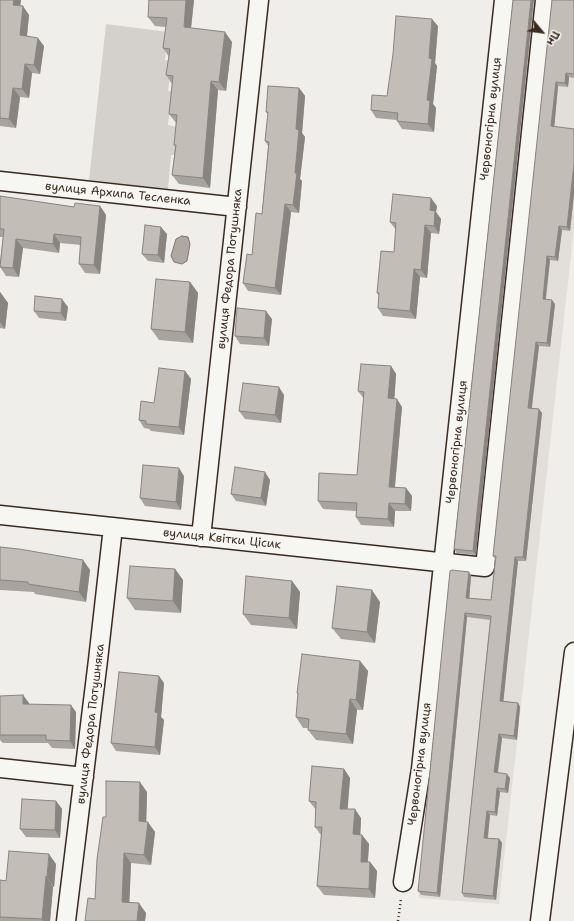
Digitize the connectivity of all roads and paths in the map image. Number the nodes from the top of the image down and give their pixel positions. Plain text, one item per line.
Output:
1 (259, 0) edge
2 (504, 0) edge
3 (545, 0) edge
4 (0, 181) edge
5 (237, 207) junction
6 (0, 515) edge
7 (113, 527) junction
8 (201, 537) junction
9 (444, 562) junction
10 (574, 652) edge
11 (0, 768) edge
12 (84, 777) junction
13 (404, 882) joint
14 (66, 921) edge
15 (398, 921) edge
16 (540, 921) edge

1 - 5 street, вулиця Федора Потушняка
2 - 9 street, Червоногірна вулиця
3 - 9 street, вулиця Квітки Цісик
4 - 5 street, вулиця Архипа Тесленка
5 - 8 street, вулиця Федора Потушняка
6 - 7 street, вулиця Квітки Цісик
7 - 8 street, вулиця Квітки Цісик
7 - 12 street, вулиця Федора Потушняка
8 - 9 street, вулиця Квітки Цісик
9 - 13 street, Червоногірна вулиця
10 - 16 street
11 - 12 street
12 - 14 street, вулиця Федора Потушняка
13 - 15 path

